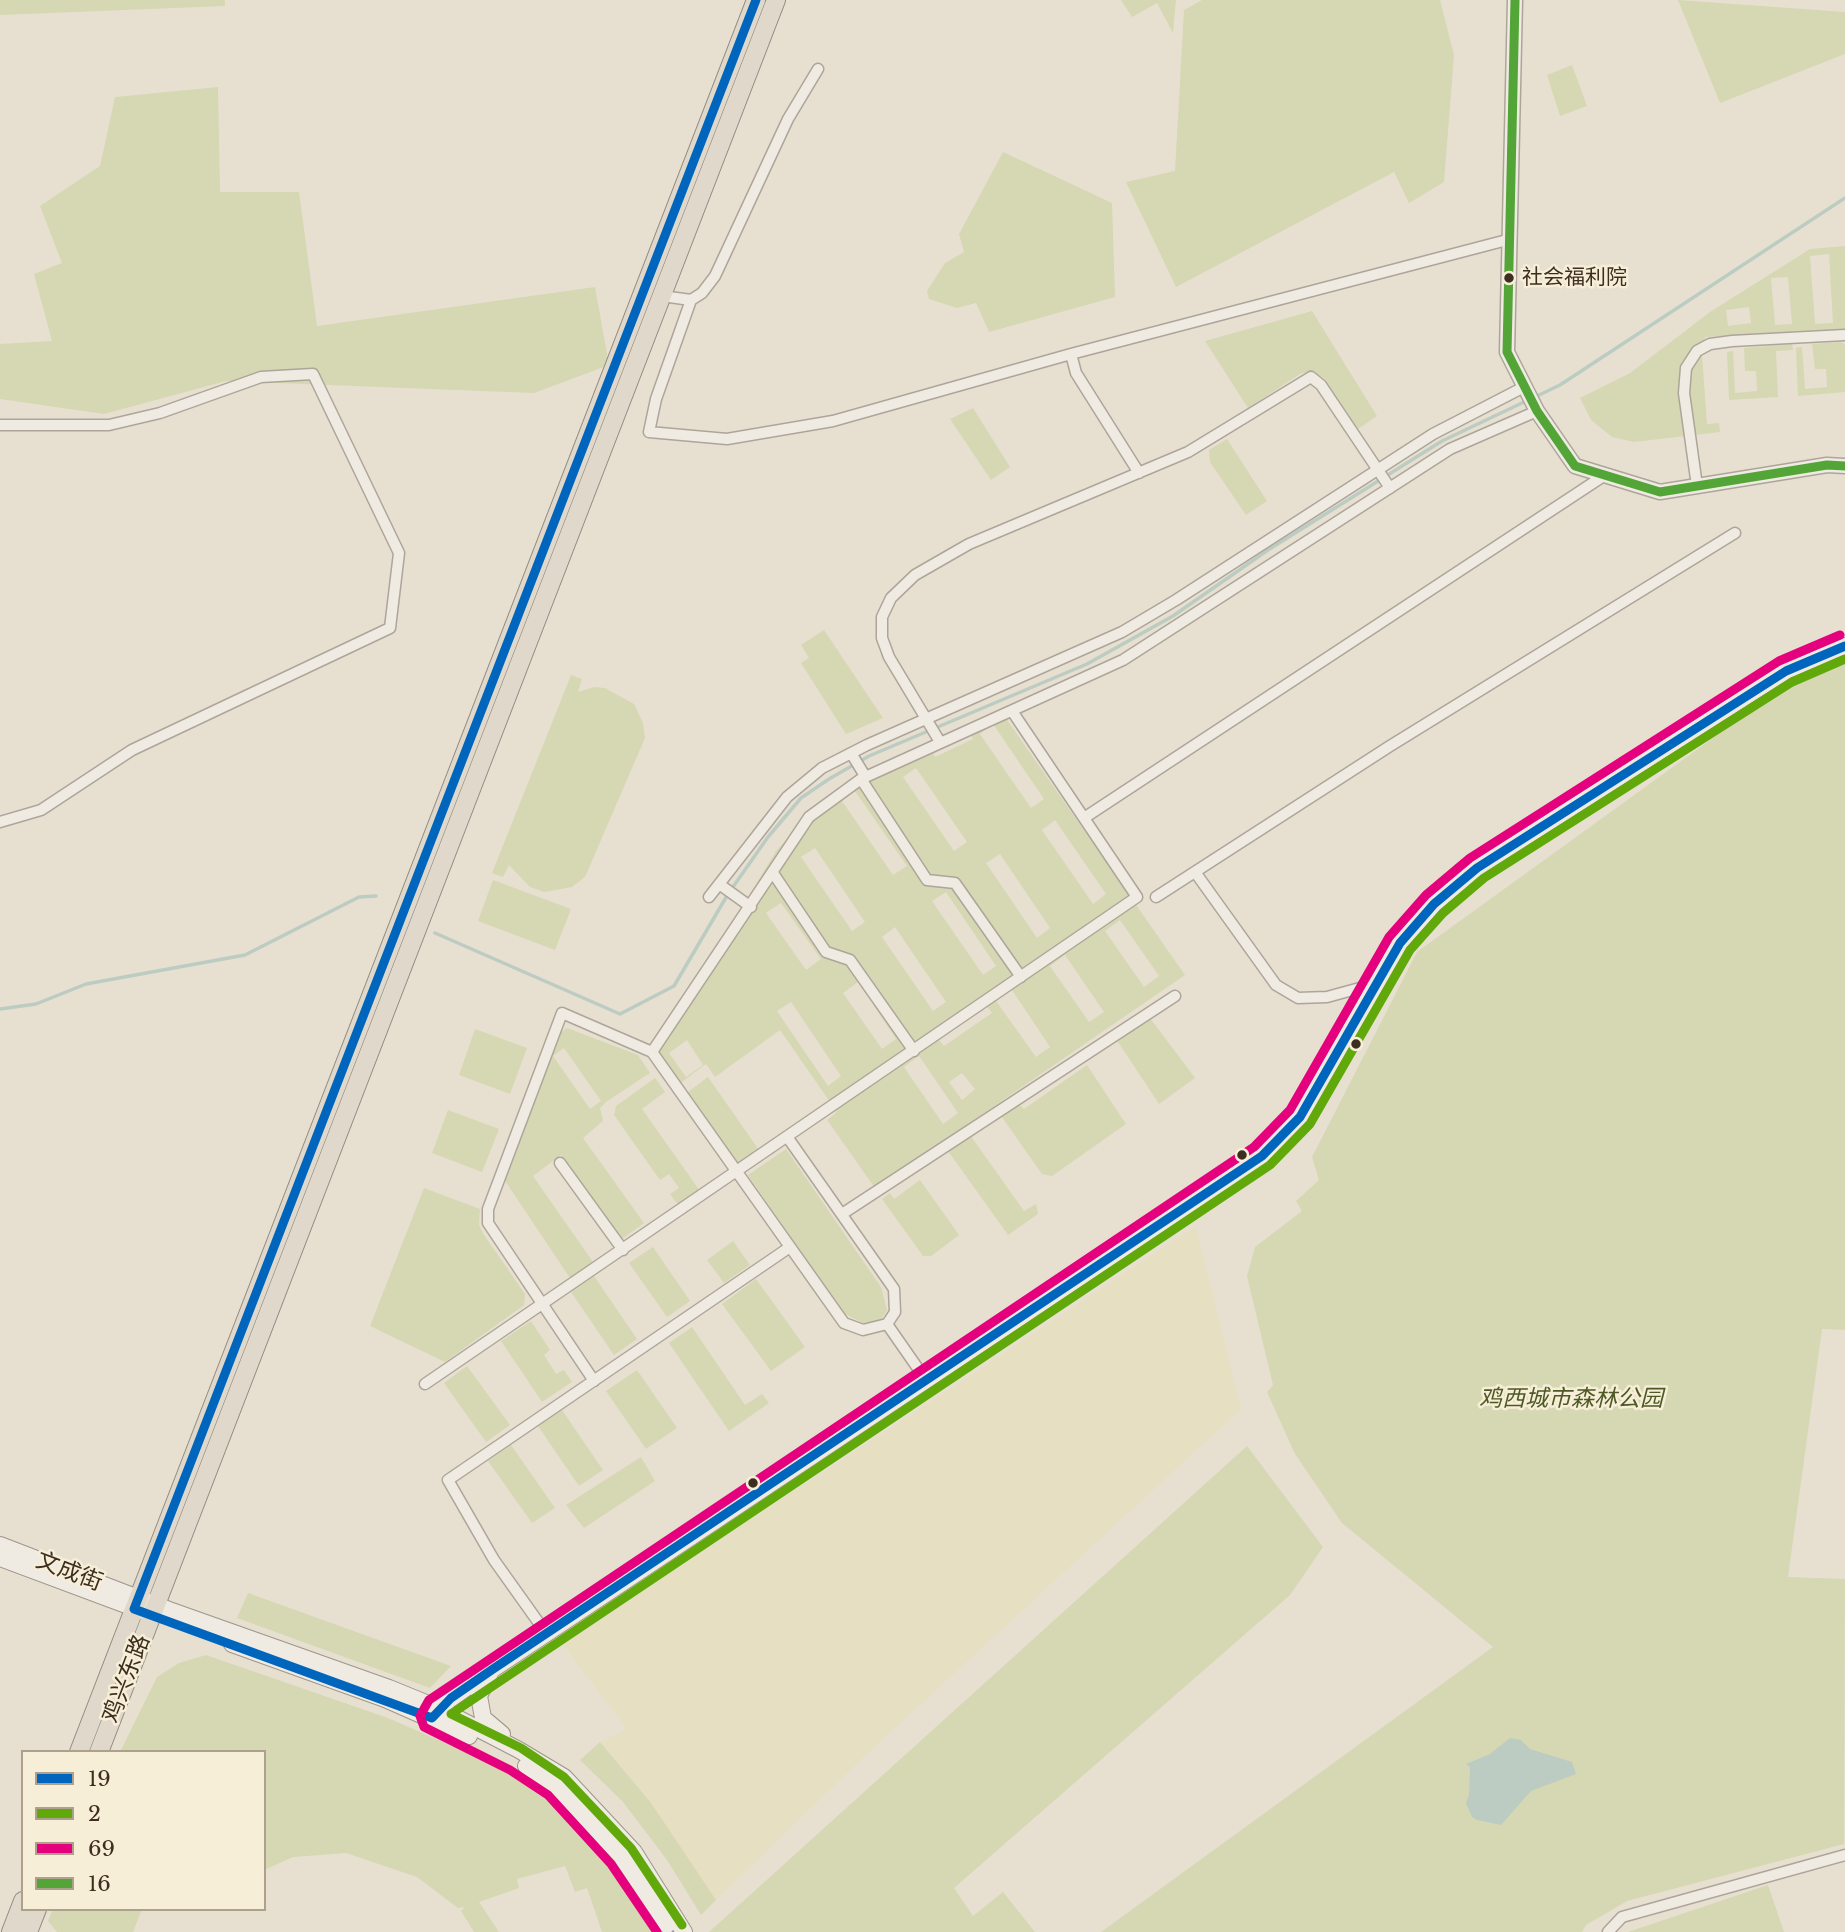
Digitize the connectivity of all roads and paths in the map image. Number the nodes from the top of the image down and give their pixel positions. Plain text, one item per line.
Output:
1 (756, 0) edge
2 (776, 0) edge
3 (1515, 0) edge
4 (818, 69) dead end
5 (1507, 240) junction
6 (662, 296) junction
7 (691, 300) junction
8 (1845, 335) edge
9 (1071, 354) junction
10 (1524, 387) junction
11 (1481, 410) junction
12 (1537, 411) junction
13 (0, 425) edge
14 (1492, 431) junction
15 (1433, 435) junction
16 (1444, 453) junction
17 (1845, 466) edge
18 (1379, 469) junction
19 (1139, 473) junction
20 (1605, 475) junction
21 (1697, 486) junction
22 (1390, 488) junction
23 (1735, 533) dead end
24 (1845, 646) edge
25 (1012, 710) junction
26 (926, 719) junction
27 (940, 742) junction
28 (851, 753) junction
29 (863, 778) junction
30 (1084, 818) junction
31 (0, 822) edge
32 (1195, 872) junction
33 (773, 873) junction
34 (719, 884) junction
35 (709, 897) dead end
36 (1156, 897) dead end
37 (751, 907) junction
38 (1021, 977) junction
39 (1378, 983) junction
40 (1175, 996) dead end
41 (914, 1051) junction
42 (652, 1052) junction
43 (788, 1138) junction
44 (560, 1163) dead end
45 (737, 1172) junction
46 (842, 1214) junction
47 (790, 1247) junction
48 (623, 1250) junction
49 (541, 1305) junction
50 (887, 1324) junction
51 (926, 1380) junction
52 (594, 1381) junction
53 (425, 1384) dead end
54 (0, 1545) edge
55 (0, 1558) edge
56 (136, 1603) junction
57 (154, 1610) junction
58 (546, 1633) junction
59 (492, 1669) junction
60 (435, 1713) junction
61 (80, 1750) edge
62 (100, 1750) edge
63 (519, 1750) junction
64 (1845, 1855) edge
65 (21, 1906) edge
66 (36, 1911) edge
67 (11, 1932) edge
68 (28, 1932) edge
69 (672, 1932) edge
70 (684, 1932) edge
71 (1608, 1932) edge

1 - 56 highway, 鸡兴东路
2 - 6 highway, 鸡兴东路
3 - 5 street
4 - 7 street
5 - 9 street
5 - 10 street
6 - 7 street
6 - 57 highway, 鸡兴东路
7 - 9 street
8 - 21 street
9 - 19 street
10 - 11 street
10 - 12 street
11 - 14 street
11 - 15 street
12 - 14 street
12 - 20 street
13 - 31 street
14 - 16 street
15 - 16 street
15 - 18 street
16 - 22 street
17 - 21 street
18 - 19 street
18 - 22 street
18 - 26 street
19 - 26 street
20 - 21 street
20 - 30 street
22 - 25 street
23 - 32 street
24 - 39 main road
25 - 27 street
25 - 30 street
26 - 27 street
26 - 28 street
27 - 29 street
28 - 29 street
28 - 34 street
29 - 33 street
29 - 38 street
30 - 38 street
32 - 36 street
32 - 39 street
33 - 37 street
33 - 41 street
34 - 35 street
34 - 37 street
37 - 42 street
38 - 41 street
39 - 51 main road
40 - 46 street
41 - 43 street
42 - 45 street
42 - 49 street
43 - 45 street
43 - 46 street
44 - 48 street
45 - 47 street
45 - 48 street
46 - 50 street
47 - 50 street
47 - 52 street
48 - 49 street
49 - 52 street
49 - 53 street
50 - 51 street
51 - 58 main road
52 - 58 street
54 - 56 main road, 文成街
55 - 56 main road, 文成街
56 - 57 main road
56 - 61 highway, 鸡兴东路
57 - 60 main road
57 - 62 highway, 鸡兴东路
58 - 59 main road
59 - 60 main road
59 - 63 main road
60 - 63 main road
60 - 69 main road
63 - 70 main road
64 - 71 street
65 - 67 highway
66 - 68 highway

